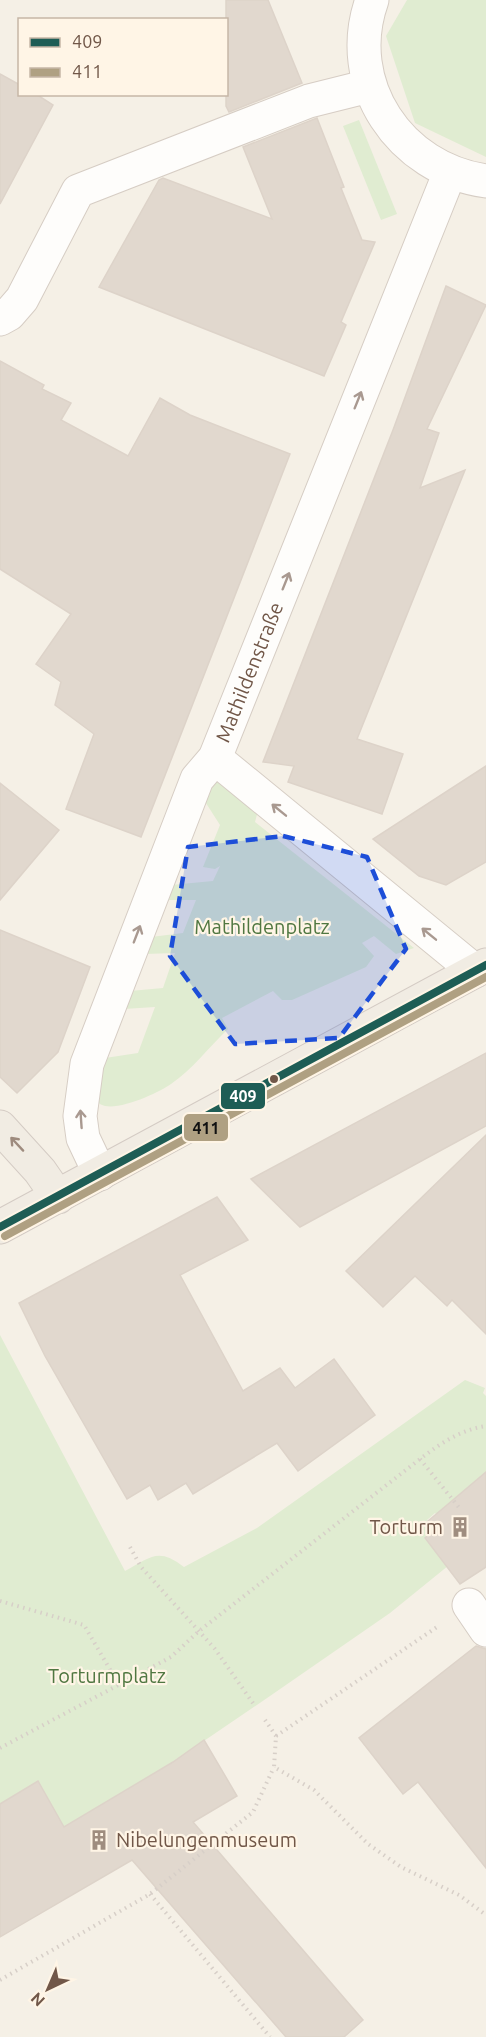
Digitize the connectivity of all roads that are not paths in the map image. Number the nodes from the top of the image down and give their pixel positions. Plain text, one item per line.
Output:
1 (372, 0) edge
2 (369, 86) junction
3 (450, 172) junction
4 (486, 181) edge
5 (0, 319) edge
6 (215, 758) junction
7 (480, 968) edge
8 (0, 1127) edge
9 (100, 1174) junction
10 (58, 1197) junction
11 (0, 1227) edge

1 - 2 street
2 - 3 street
2 - 5 street
3 - 4 street
6 -> 3 street, Mathildenstraße
7 -> 6 street
9 -> 6 street, Mathildenstraße
7 - 9 main road
10 -> 8 main road
9 - 10 main road
10 - 11 main road

